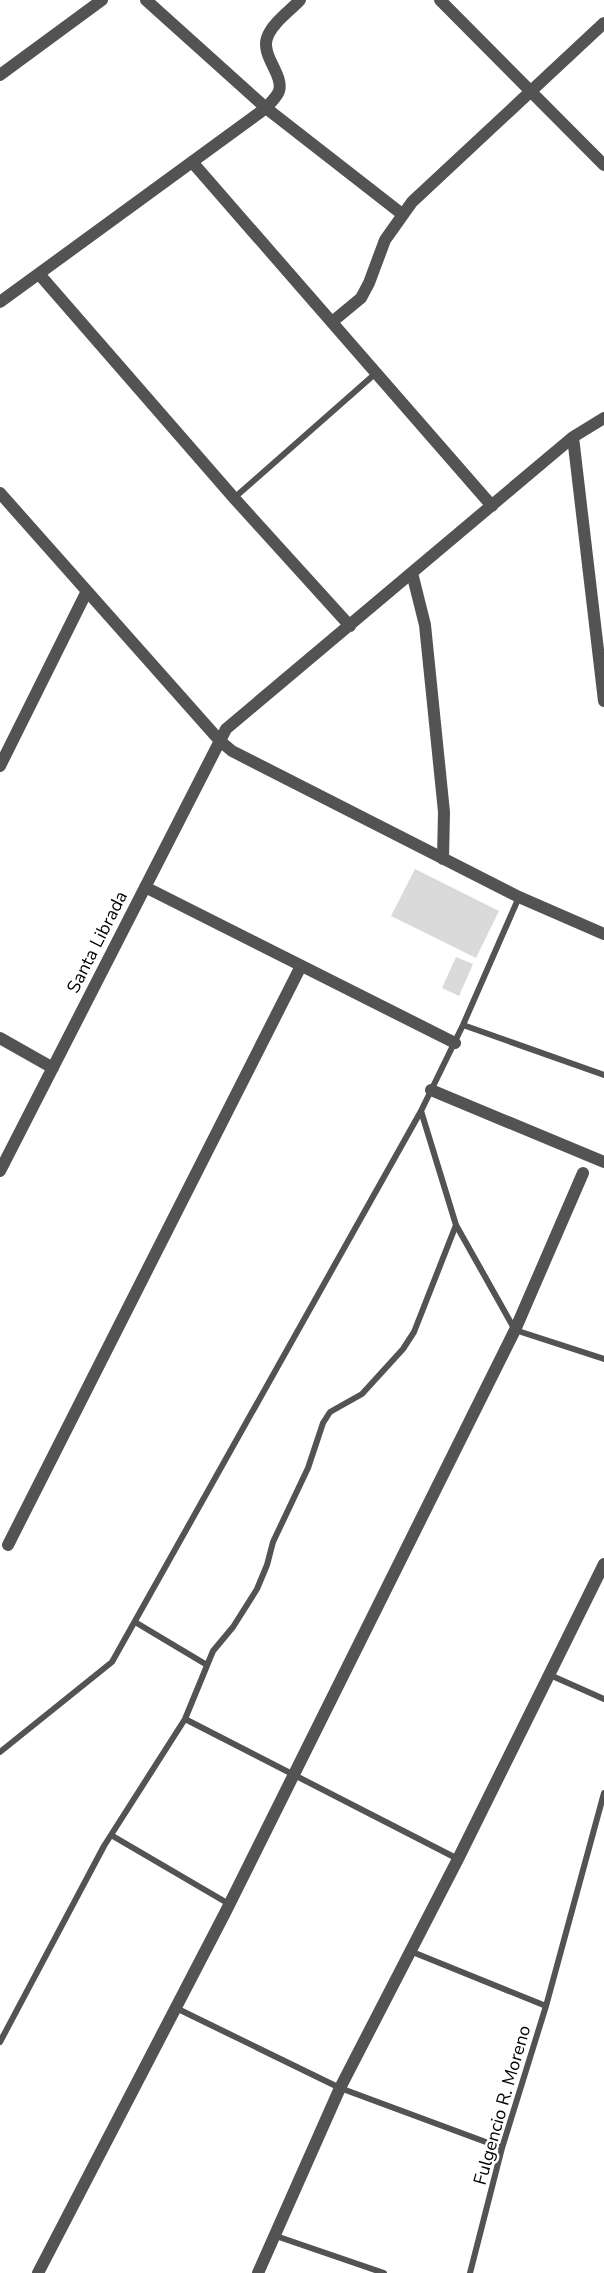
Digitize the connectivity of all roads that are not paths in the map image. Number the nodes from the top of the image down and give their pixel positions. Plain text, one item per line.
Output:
1 (102, 0) edge
2 (146, 0) edge
3 (300, 0) edge
4 (440, 0) edge
5 (604, 23) edge
6 (0, 75) edge
7 (532, 92) junction
8 (266, 108) junction
9 (193, 163) junction
10 (604, 165) edge
11 (402, 214) junction
12 (39, 274) junction
13 (0, 302) edge
14 (332, 322) junction
15 (376, 373) junction
16 (604, 418) edge
17 (573, 437) junction
18 (0, 492) edge
19 (234, 498) junction
20 (492, 506) junction
21 (412, 573) junction
22 (87, 592) junction
23 (350, 626) junction
24 (604, 701) edge
25 (223, 735) junction
26 (0, 765) edge
27 (443, 859) junction
28 (145, 887) junction
29 (519, 897) junction
30 (604, 934) edge
31 (301, 966) junction
32 (463, 1025) junction
33 (0, 1038) edge
34 (455, 1043) junction
35 (53, 1068) junction
36 (604, 1075) edge
37 (431, 1090) junction
38 (421, 1111) junction
39 (604, 1162) edge
40 (0, 1171) edge
41 (583, 1173) dead end
42 (456, 1225) junction
43 (515, 1330) junction
44 (604, 1359) edge
45 (8, 1545) dead end
46 (604, 1564) edge
47 (135, 1622) junction
48 (207, 1665) junction
49 (550, 1675) junction
50 (604, 1699) edge
51 (185, 1720) junction
52 (0, 1752) edge
53 (293, 1775) junction
54 (604, 1793) edge
55 (111, 1835) junction
56 (458, 1859) junction
57 (229, 1904) junction
58 (410, 1951) junction
59 (546, 2006) junction
60 (176, 2008) junction
61 (0, 2042) edge
62 (340, 2088) junction
63 (502, 2148) junction
64 (274, 2235) junction
65 (38, 2273) edge
66 (258, 2273) edge
67 (384, 2273) edge
68 (470, 2273) edge

1 - 6 street
2 - 8 street
3 - 8 street
4 - 7 street
5 - 7 street
7 - 10 street
7 - 11 street
8 - 9 street
8 - 11 street
9 - 12 street
9 - 14 street
11 - 14 street
12 - 13 street
12 - 19 street
14 - 15 street
15 - 19 lane
15 - 20 street
16 - 17 street
17 - 20 street
17 - 24 street
18 - 22 street
19 - 23 street
20 - 21 street
21 - 23 street
21 - 27 street
22 - 25 street
22 - 26 street
23 - 25 street
25 - 27 street
25 - 28 street, Santa Librada
27 - 29 street
28 - 31 street
28 - 35 street, Santa Librada
29 - 30 street
29 - 32 lane
31 - 34 street
31 - 45 street
32 - 34 lane
32 - 36 lane
33 - 35 street
34 - 37 lane
35 - 40 street, Santa Librada
37 - 38 lane
37 - 39 street
38 - 42 lane
38 - 47 lane
41 - 43 street
42 - 43 lane
42 - 48 lane
43 - 44 lane
43 - 53 street
46 - 49 street
47 - 48 lane
47 - 52 lane
48 - 51 lane
49 - 50 lane
49 - 56 street
51 - 53 lane
51 - 55 lane
53 - 56 lane
53 - 57 street
54 - 59 lane
55 - 57 lane
55 - 61 lane
56 - 58 street
57 - 60 street
58 - 59 lane, Fulgencio R. Moreno
58 - 62 street
59 - 63 lane, Fulgencio R. Moreno
60 - 62 lane
60 - 65 street
62 - 63 lane
62 - 64 street
63 - 68 lane, Fulgencio R. Moreno
64 - 66 street
64 - 67 lane

